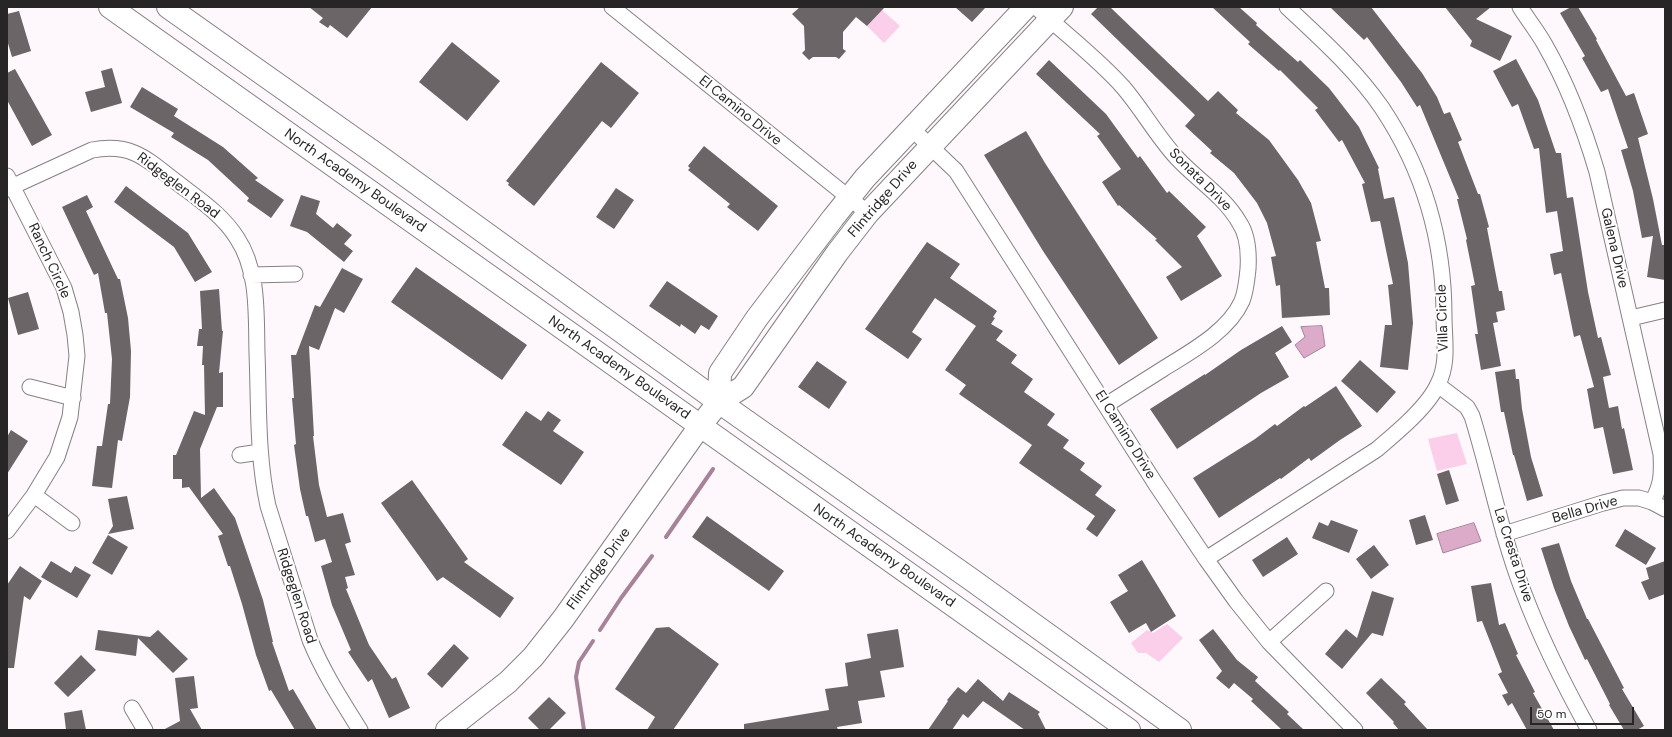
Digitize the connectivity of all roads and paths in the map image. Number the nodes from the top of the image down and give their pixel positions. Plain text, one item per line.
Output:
1 (110, 7) edge
2 (168, 7) edge
3 (612, 7) edge
4 (1026, 7) edge
5 (1287, 7) edge
6 (1520, 7) edge
7 (1049, 11) edge
8 (912, 129) junction
9 (930, 146) junction
10 (9, 184) edge
11 (849, 198) junction
12 (868, 213) junction
13 (794, 271) junction
14 (295, 274) dead end
15 (251, 275) junction
16 (815, 286) junction
17 (1665, 310) edge
18 (1630, 318) junction
19 (1438, 385) junction
20 (30, 387) dead end
21 (73, 398) junction
22 (719, 402) junction
23 (1106, 405) junction
24 (700, 426) junction
25 (260, 452) junction
26 (240, 455) dead end
27 (34, 495) junction
28 (1659, 505) edge
29 (72, 523) dead end
30 (7, 531) edge
31 (1504, 534) junction
32 (1206, 559) junction
33 (1326, 591) dead end
34 (1269, 642) junction
35 (132, 708) dead end
36 (459, 727) edge
37 (145, 730) edge
38 (360, 730) edge
39 (1129, 730) edge
40 (1180, 730) edge
41 (1354, 730) edge
42 (1589, 730) edge

1 - 24 main road, North Academy Boulevard
2 - 22 main road
3 - 11 street, El Camino Drive
4 - 8 main road, Flintridge Drive
5 - 19 street, Villa Circle
6 - 18 street, Galena Drive
7 - 9 main road, Flintridge Drive
7 - 23 street, Sonata Drive
8 - 9 street, El Camino Drive
8 - 11 main road, Flintridge Drive
9 - 12 main road, Flintridge Drive
9 - 23 street, El Camino Drive
10 - 15 street, Ridgeglen Road
10 - 21 street, Ranch Circle
11 - 12 street, El Camino Drive
11 - 13 main road, Flintridge Drive
12 - 16 main road, Flintridge Drive
13 - 16 street
13 - 22 main road, Flintridge Drive
14 - 15 street
15 - 25 street, Ridgeglen Road
16 - 22 main road, Flintridge Drive
17 - 18 street
18 - 28 street, Galena Drive
19 - 31 street, La Cresta Drive
19 - 32 street, Villa Circle
20 - 21 street
21 - 27 street, Ranch Circle
22 - 24 main road, Flintridge Drive
22 - 40 main road
23 - 32 street, El Camino Drive
24 - 36 main road, Flintridge Drive
24 - 39 main road, North Academy Boulevard
25 - 26 street
25 - 38 street, Ridgeglen Road
27 - 29 street
27 - 30 street, Ranch Circle
28 - 31 street, Bella Drive
31 - 42 street, La Cresta Drive
32 - 34 street, El Camino Drive
33 - 34 street
34 - 41 street, El Camino Drive
35 - 37 street

